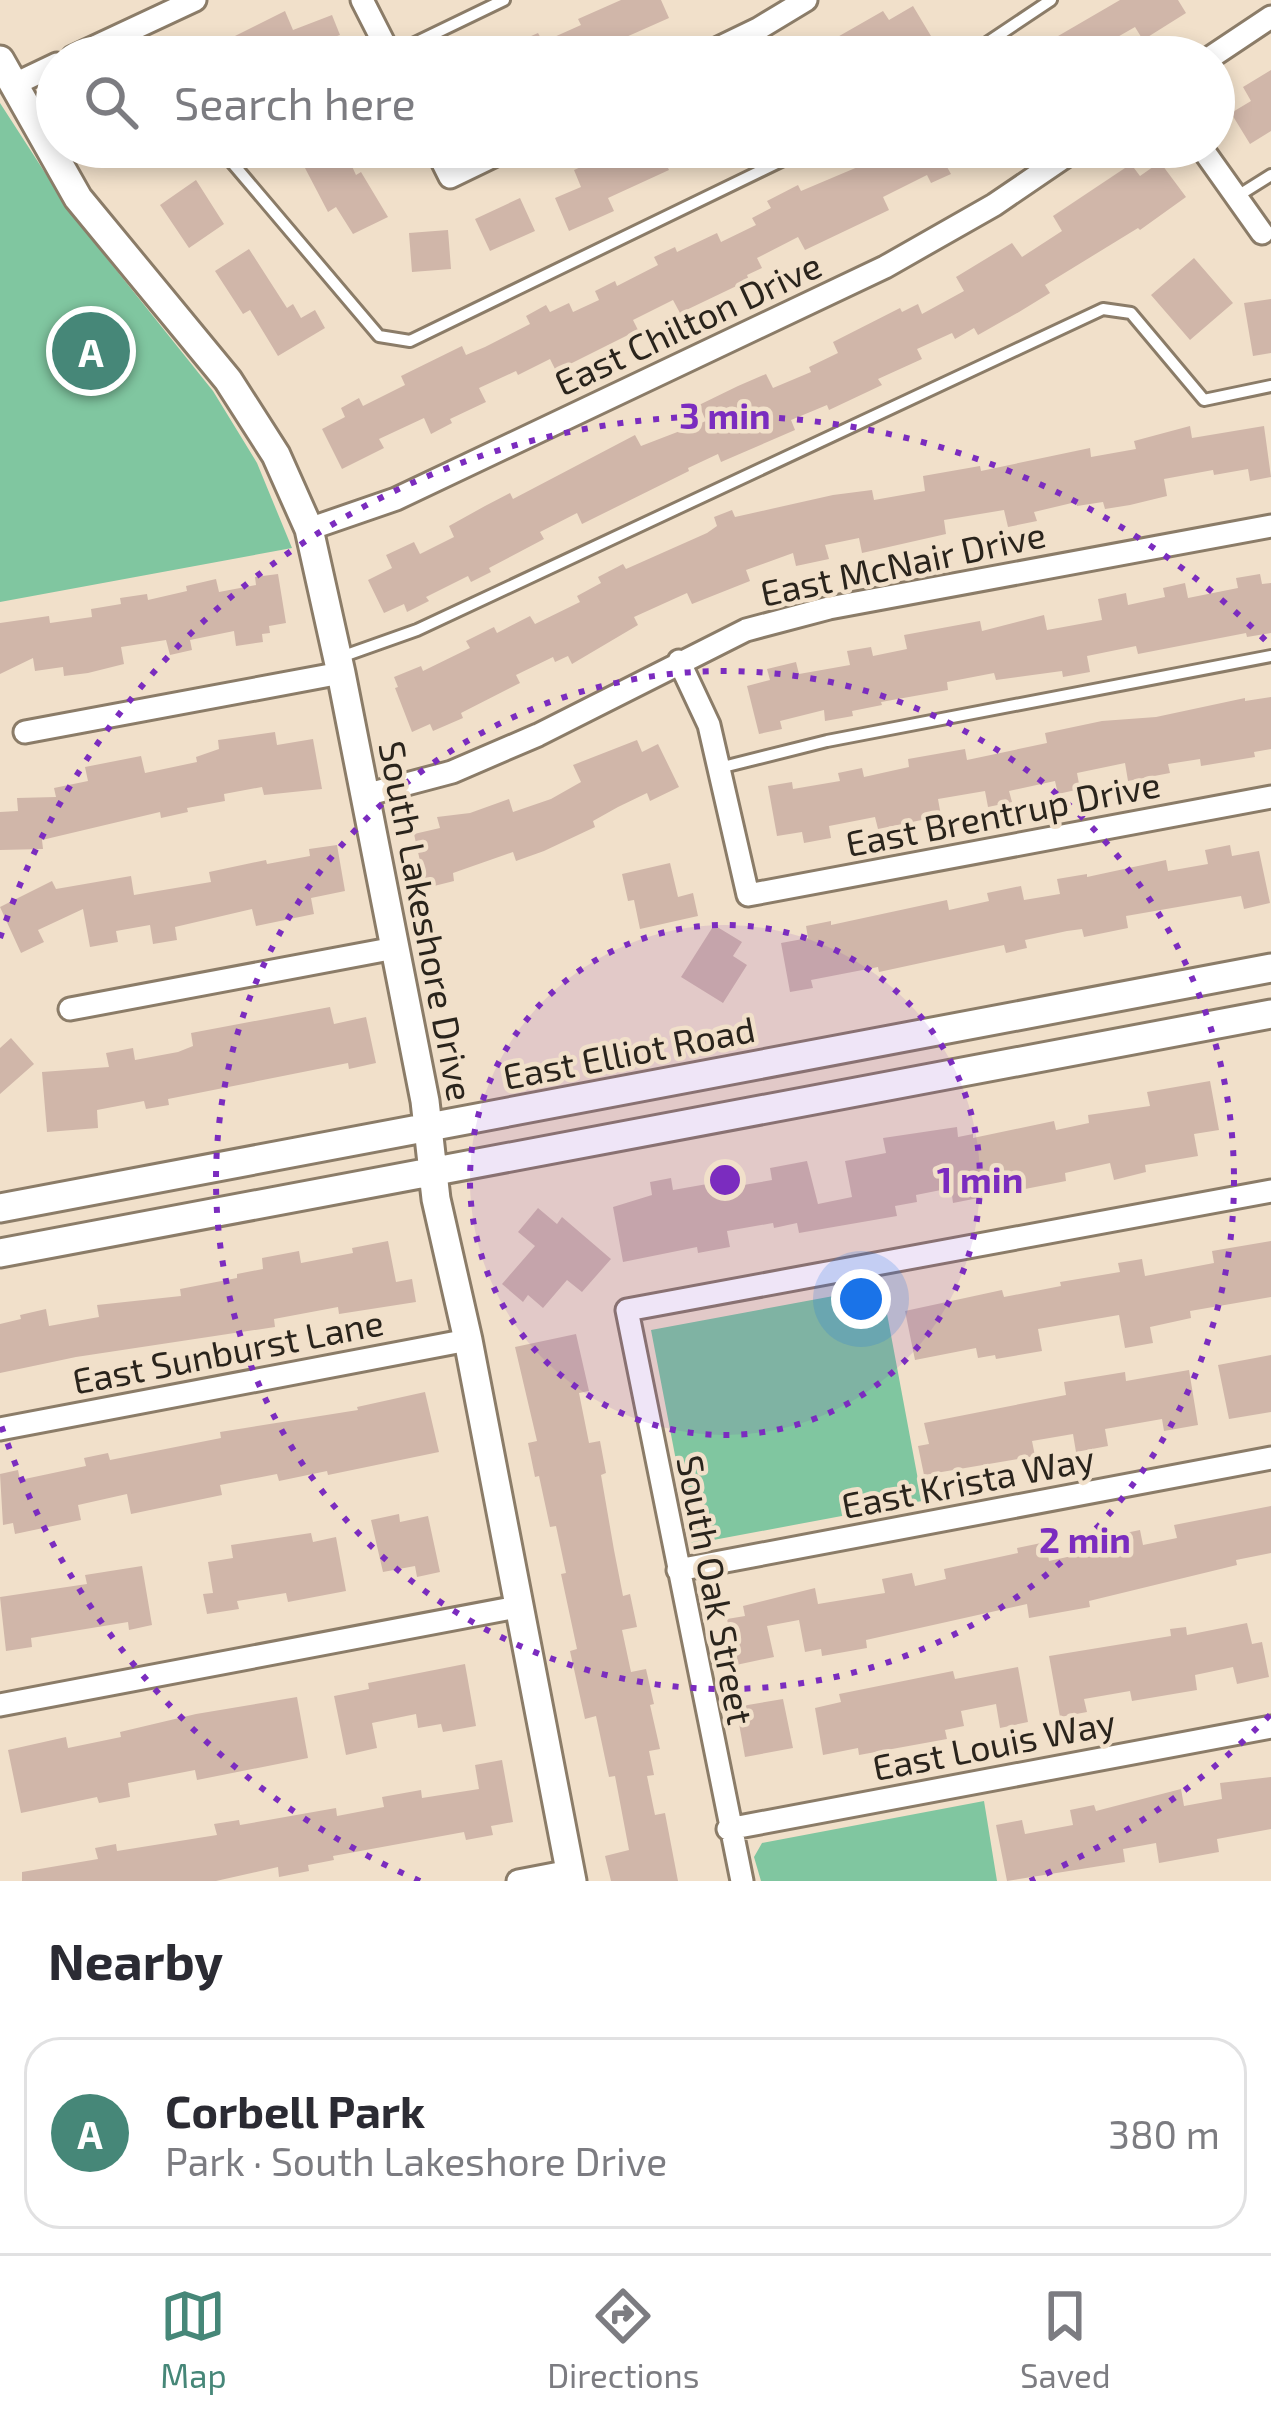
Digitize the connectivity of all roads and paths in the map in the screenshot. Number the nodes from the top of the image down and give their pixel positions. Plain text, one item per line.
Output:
1 (195, 0) edge
2 (362, 0) edge
3 (504, 0) edge
4 (806, 0) edge
5 (1051, 0) edge
6 (1271, 17) edge
7 (118, 36) edge
8 (379, 36) edge
9 (429, 36) edge
10 (744, 36) edge
11 (997, 36) edge
12 (1235, 41) edge
13 (36, 67) edge
14 (6, 72) edge
15 (36, 124) edge
16 (61, 168) edge
17 (237, 168) edge
18 (446, 168) edge
19 (469, 168) edge
20 (768, 168) edge
21 (1048, 168) edge
22 (1216, 168) edge
23 (1271, 175) edge
24 (1236, 197) junction
25 (1262, 233) dead end
26 (1271, 386) edge
27 (1271, 526) edge
28 (309, 529) junction
29 (1271, 656) edge
30 (679, 661) junction
31 (339, 665) junction
32 (25, 732) dead end
33 (719, 768) junction
34 (365, 795) junction
35 (1271, 797) edge
36 (395, 948) junction
37 (1271, 968) edge
38 (70, 1009) dead end
39 (1271, 1014) edge
40 (428, 1127) junction
41 (433, 1173) junction
42 (1271, 1191) edge
43 (0, 1208) edge
44 (0, 1253) edge
45 (468, 1340) junction
46 (0, 1430) edge
47 (1271, 1459) edge
48 (678, 1570) junction
49 (517, 1607) junction
50 (0, 1705) edge
51 (1271, 1727) edge
52 (728, 1829) junction
53 (571, 1876) edge
54 (518, 1881) edge
55 (742, 1881) edge

1 - 7 street
2 - 8 street
3 - 9 lane
4 - 10 street
5 - 11 lane
6 - 12 street
13 - 14 street
14 - 15 main road, South Lakeshore Drive
16 - 28 main road, South Lakeshore Drive
17 - 20 lane
18 - 19 street
21 - 28 street, East Chilton Drive
22 - 24 street
23 - 24 lane
24 - 25 street
26 - 31 lane
27 - 30 street, East McNair Drive
28 - 31 main road, South Lakeshore Drive
29 - 33 lane
30 - 33 street
30 - 34 street, East McNair Drive
31 - 32 street
31 - 34 main road, South Lakeshore Drive
33 - 35 street, East Brentrup Drive
34 - 36 main road, South Lakeshore Drive
36 - 38 street
36 - 40 main road, South Lakeshore Drive
37 - 40 main road, East Elliot Road
39 - 41 main road
40 - 41 main road, South Lakeshore Drive
40 - 43 main road, East Elliot Road
41 - 44 main road
41 - 45 main road, South Lakeshore Drive
42 - 48 street, South Oak Street
45 - 46 street, East Sunburst Lane
45 - 49 main road, South Lakeshore Drive
47 - 48 street, East Krista Way
48 - 52 street, South Oak Street
49 - 50 street
49 - 53 main road, South Lakeshore Drive
51 - 52 street, East Louis Way
52 - 55 street, South Oak Street
53 - 54 street

